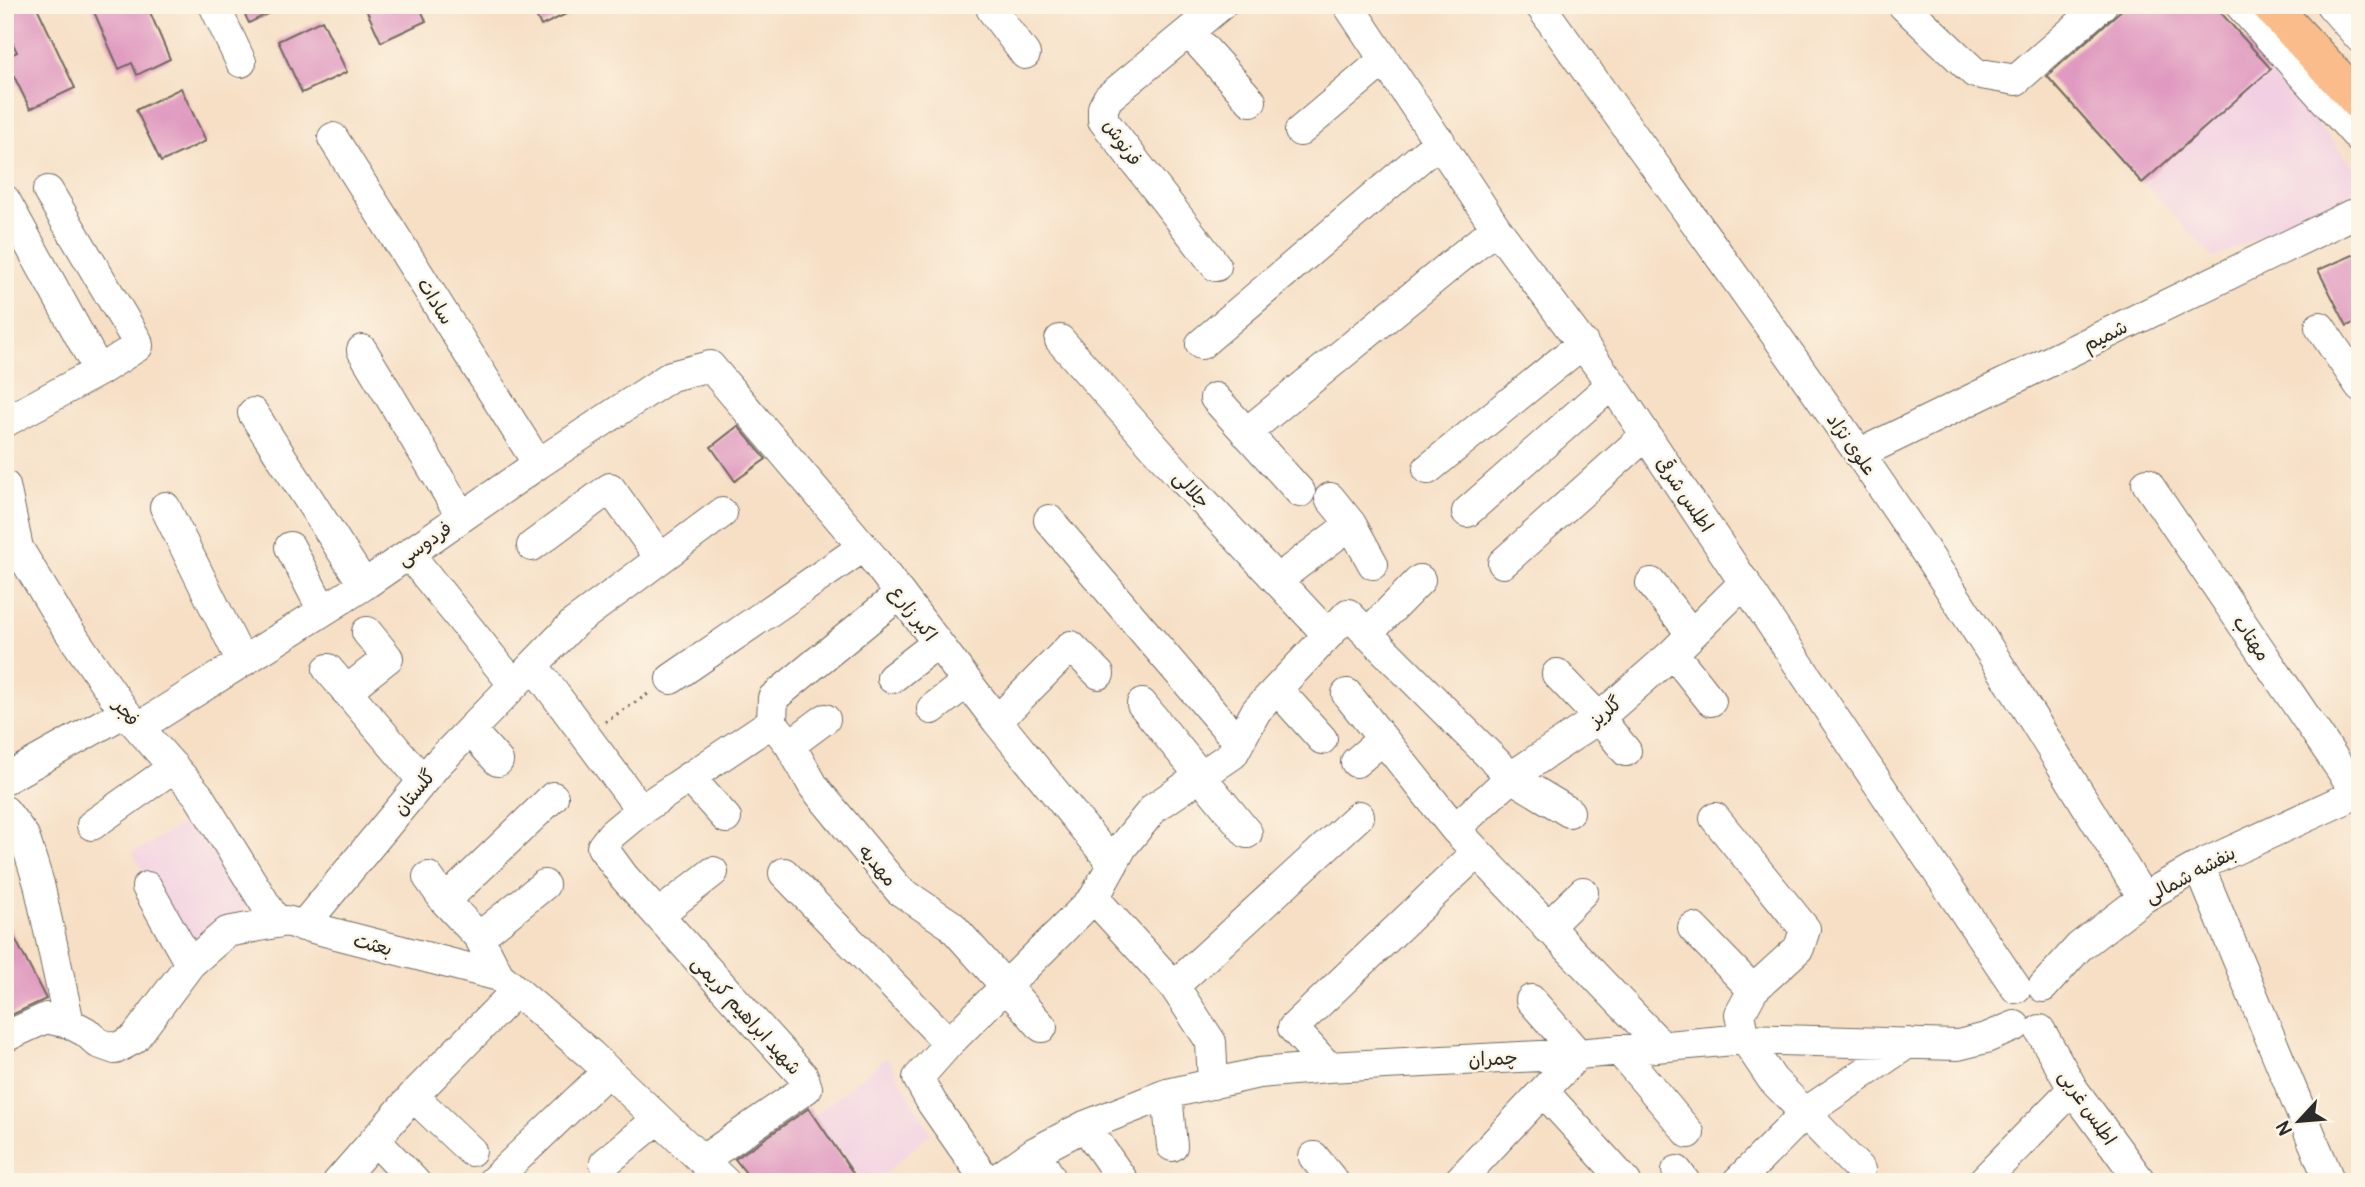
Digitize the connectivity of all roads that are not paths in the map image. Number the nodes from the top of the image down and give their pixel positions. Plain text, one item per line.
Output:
1 (214, 5) edge
2 (994, 5) edge
3 (1221, 5) edge
4 (1348, 5) edge
5 (1540, 5) edge
6 (1903, 5) edge
7 (2240, 5) edge
8 (2270, 5) edge
9 (2304, 5) edge
10 (2331, 5) edge
11 (2092, 8) edge
12 (1189, 32) junction
13 (2360, 38) edge
14 (1026, 54) dead end
15 (1384, 60) junction
16 (241, 62) dead end
17 (2360, 68) edge
18 (1251, 101) dead end
19 (2360, 102) edge
20 (1300, 131) dead end
21 (334, 138) dead end
22 (2360, 139) edge
23 (1440, 141) junction
24 (48, 191) dead end
25 (5, 200) edge
26 (2351, 215) dead end
27 (1496, 228) junction
28 (1216, 266) dead end
29 (2320, 327) dead end
30 (1060, 340) dead end
31 (1583, 343) junction
32 (1201, 344) dead end
33 (362, 350) dead end
34 (710, 366) joint
35 (99, 371) junction
36 (1612, 384) junction
37 (2360, 386) edge
38 (1215, 398) dead end
39 (253, 414) dead end
40 (5, 422) edge
41 (1246, 433) junction
42 (1646, 435) junction
43 (1859, 454) junction
44 (538, 464) junction
45 (1428, 469) dead end
46 (2147, 483) dead end
47 (5, 486) edge
48 (1300, 492) dead end
49 (1330, 498) dead end
50 (165, 507) dead end
51 (1467, 512) dead end
52 (722, 513) dead end
53 (462, 516) junction
54 (1049, 520) dead end
55 (1351, 524) junction
56 (532, 546) dead end
57 (290, 547) dead end
58 (863, 547) junction
59 (409, 554) junction
60 (660, 558) junction
61 (1503, 563) dead end
62 (1373, 564) dead end
63 (1278, 580) junction
64 (1420, 580) dead end
65 (1745, 582) junction
66 (1651, 583) dead end
67 (364, 585) junction
68 (900, 594) junction
69 (323, 611) junction
70 (1348, 628) junction
71 (367, 632) dead end
72 (937, 643) junction
73 (1682, 643) junction
74 (242, 662) junction
75 (1099, 674) dead end
76 (1558, 674) dead end
77 (524, 675) junction
78 (892, 678) dead end
79 (671, 679) road end
80 (967, 682) junction
81 (1277, 689) junction
82 (1347, 694) dead end
83 (1710, 701) dead end
84 (1142, 704) dead end
85 (932, 709) dead end
86 (1599, 718) junction
87 (132, 719) junction
88 (825, 719) dead end
89 (997, 721) junction
90 (470, 730) junction
91 (781, 733) junction
92 (1383, 739) junction
93 (1322, 740) dead end
94 (1239, 743) junction
95 (1626, 751) dead end
96 (498, 761) dead end
97 (1356, 762) dead end
98 (174, 767) junction
99 (1201, 776) junction
100 (1511, 776) junction
101 (689, 777) junction
102 (5, 779) edge
103 (423, 781) junction
104 (2358, 793) edge
105 (553, 797) dead end
106 (640, 810) junction
107 (5, 811) edge
108 (1569, 812) dead end
109 (1359, 816) dead end
110 (726, 818) dead end
111 (1715, 818) dead end
112 (92, 825) dead end
113 (1455, 829) junction
114 (1247, 833) dead end
115 (1478, 855) junction
116 (1113, 864) junction
117 (2199, 866) junction
118 (713, 872) dead end
119 (784, 873) dead end
120 (428, 877) dead end
121 (544, 885) dead end
122 (147, 887) dead end
123 (1583, 892) dead end
124 (1094, 898) junction
125 (2143, 898) junction
126 (445, 901) junction
127 (658, 915) junction
128 (290, 924) junction
129 (1547, 928) junction
130 (1693, 928) dead end
131 (479, 937) junction
132 (190, 964) junction
133 (507, 984) junction
134 (1174, 986) junction
135 (1005, 987) junction
136 (2030, 988) junction
137 (1753, 989) junction
138 (1531, 1000) dead end
139 (69, 1023) junction
140 (1042, 1027) dead end
141 (2027, 1028) junction
142 (5, 1037) edge
143 (1745, 1039) junction
144 (948, 1043) junction
145 (1908, 1043) junction
146 (1662, 1046) junction
147 (1619, 1050) junction
148 (1578, 1054) junction
149 (1328, 1067) junction
150 (608, 1071) junction
151 (1213, 1084) junction
152 (2073, 1089) junction
153 (1544, 1093) junction
154 (1167, 1094) junction
155 (413, 1096) junction
156 (1805, 1113) junction
157 (658, 1119) junction
158 (1085, 1126) junction
159 (1689, 1133) dead end
160 (375, 1140) junction
161 (1172, 1146) dead end
162 (471, 1151) dead end
163 (1035, 1152) junction
164 (1314, 1157) dead end
165 (605, 1163) dead end
166 (1860, 1170) dead end
167 (714, 1175) edge
168 (338, 1182) edge
169 (415, 1182) edge
170 (492, 1182) edge
171 (987, 1182) edge
172 (993, 1182) edge
173 (1053, 1182) edge
174 (1124, 1182) edge
175 (1334, 1182) edge
176 (1458, 1182) edge
177 (1626, 1182) edge
178 (1737, 1182) edge
179 (1982, 1182) edge
180 (2141, 1182) edge
181 (2330, 1182) edge

1 - 16 street
2 - 14 street
3 - 12 street, فرنوش
4 - 15 street, اطلس شرقی
5 - 43 street, علوی نژاد
6 - 11 street
7 - 22 street
8 - 19 main road
9 - 17 main road
10 - 13 street
12 - 18 street
12 - 28 street, فرنوش
15 - 20 street
15 - 23 street, اطلس شرقی
21 - 44 street, سادات
23 - 27 street, اطلس شرقی
23 - 32 street
24 - 35 street
25 - 35 street
26 - 43 street, شمیم
27 - 31 street, اطلس شرقی
27 - 41 street
29 - 37 street
30 - 63 street, جلالی
31 - 36 street, اطلس شرقی
31 - 45 street
33 - 53 street
34 - 44 street, فردوسی
34 - 58 street, اکبر زارع
35 - 40 street
36 - 42 street, اطلس شرقی
36 - 51 street
38 - 41 street
39 - 67 street
41 - 48 street
42 - 61 street
42 - 65 street, اطلس شرقی
43 - 125 street, علوی نژاد
44 - 53 street, فردوسی
46 - 104 street, مهتاب
47 - 87 street, فجر
49 - 55 street
50 - 74 street
52 - 60 street, گلستان
53 - 59 street, فردوسی
54 - 94 street
55 - 62 street
55 - 63 street
56 - 60 street
57 - 69 street
58 - 68 street, اکبر زارع
58 - 79 street
59 - 67 street, فردوسی
59 - 77 street
60 - 77 street, گلستان
63 - 70 street, جلالی
64 - 70 street
65 - 73 street, گلریز
65 - 136 street, اطلس شرقی
66 - 73 street
67 - 69 street, فردوسی
68 - 72 street, اکبر زارع
68 - 91 street
69 - 74 street, فردوسی
70 - 81 street
70 - 100 street, جلالی
71 - 103 street
72 - 78 street
72 - 80 street, اکبر زارع
73 - 83 street
73 - 86 street, گلریز
74 - 87 street, فردوسی
75 - 89 street
76 - 86 street
77 - 90 street, گلستان
77 - 106 street
80 - 85 street
80 - 89 street, اکبر زارع
81 - 93 street
81 - 94 street
82 - 92 street
84 - 99 street
86 - 95 street
86 - 100 street, گلریز
87 - 98 street, فجر
87 - 102 street, فردوسی
88 - 91 street
89 - 116 street, اکبر زارع
90 - 96 street
90 - 103 street, گلستان
91 - 101 street
91 - 135 street, مهدیه
92 - 97 street
92 - 113 street
94 - 99 street
98 - 112 street
98 - 128 street, فجر
99 - 114 street
99 - 116 street
100 - 108 street, جلالی
100 - 113 street, گلریز
101 - 106 street
101 - 110 street
103 - 128 street, گلستان
104 - 117 street, بنفشه شمالی
105 - 126 street
106 - 127 street, شهید ابراهیم کریمی
107 - 139 street
109 - 134 street
111 - 137 street
113 - 115 street
115 - 129 street
115 - 149 street
116 - 124 street
117 - 125 street, بنفشه شمالی
117 - 181 street
118 - 127 street
119 - 144 street
120 - 126 street
121 - 131 street
122 - 132 street
123 - 129 street
124 - 134 street
124 - 135 street
125 - 136 street, بنفشه شمالی
126 - 131 street
127 - 167 street, شهید ابراهیم کریمی
128 - 132 street, بعثت
128 - 133 street, بعثت
129 - 146 street
130 - 137 street
131 - 133 street
132 - 139 street, بعثت
133 - 150 street, بعثت
133 - 155 street
134 - 151 street
135 - 140 street, مهدیه
135 - 144 street
136 - 141 street
136 - 141 street
137 - 143 street
138 - 148 street
139 - 142 street
141 - 145 street, چمران
141 - 152 street, اطلس غربی
143 - 145 street, چمران
143 - 146 street, چمران
143 - 156 street
144 - 171 street
145 - 156 street
146 - 147 street, چمران
147 - 148 street, چمران
147 - 159 street
148 - 149 street, چمران
148 - 153 street
149 - 151 street, چمران
150 - 157 street, بعثت
150 - 170 street
151 - 154 street, چمران
152 - 179 street
152 - 180 street, اطلس غربی
153 - 176 street
153 - 177 street
154 - 158 street, چمران
154 - 161 street
155 - 160 street
155 - 162 street
156 - 166 street
156 - 178 street
157 - 165 street
157 - 167 street, بعثت
158 - 163 street, چمران
158 - 174 street
160 - 168 street
160 - 169 street
163 - 172 street, چمران
163 - 173 street
164 - 175 street

